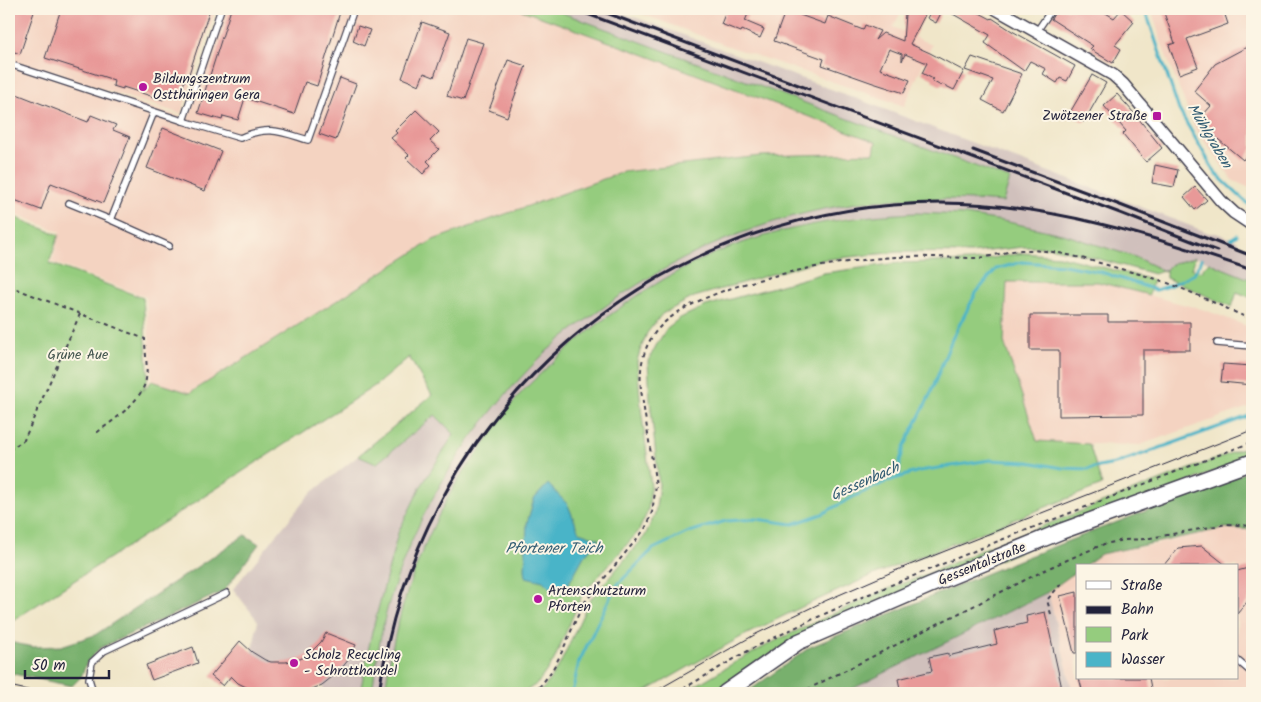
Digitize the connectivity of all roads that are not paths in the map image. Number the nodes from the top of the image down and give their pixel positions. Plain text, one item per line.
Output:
1 (221, 9) edge
2 (354, 9) edge
3 (996, 9) edge
4 (1052, 9) edge
5 (1037, 31) junction
6 (9, 64) edge
7 (154, 112) junction
8 (183, 121) junction
9 (69, 203) dead end
10 (111, 220) junction
11 (1252, 225) edge
12 (169, 246) dead end
13 (1218, 343) dead end
14 (1252, 346) edge
15 (1252, 462) edge
16 (227, 593) dead end
17 (1238, 661) edge
18 (1252, 673) edge
19 (98, 693) edge
20 (725, 693) edge

1 - 8 lane
2 - 8 lane
3 - 5 street
4 - 5 lane
5 - 11 street
6 - 7 lane
7 - 8 lane
7 - 10 lane
9 - 10 lane
10 - 12 lane
13 - 14 lane
15 - 20 main road, Gessentalstraße
16 - 19 lane
17 - 18 lane

